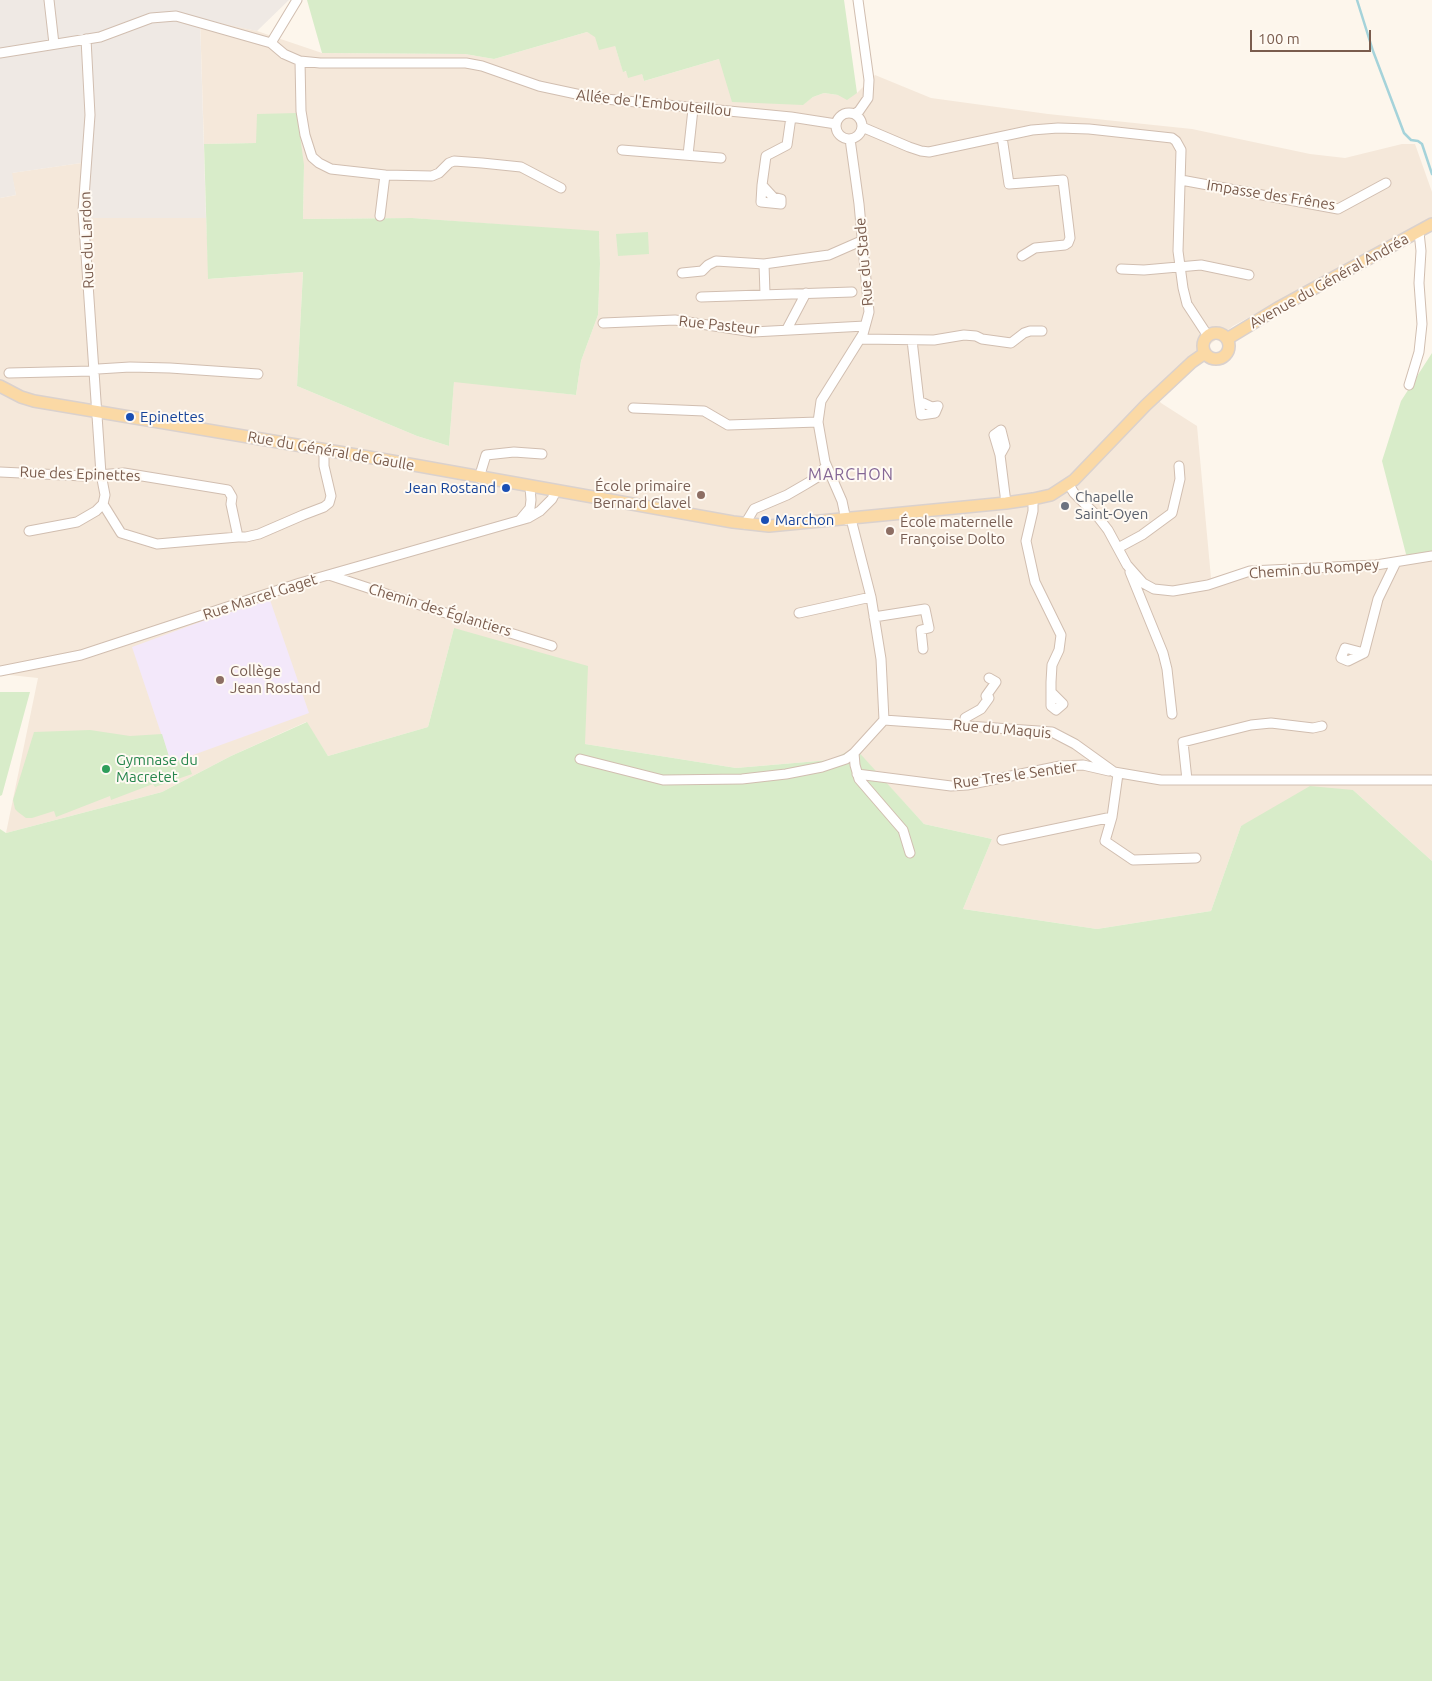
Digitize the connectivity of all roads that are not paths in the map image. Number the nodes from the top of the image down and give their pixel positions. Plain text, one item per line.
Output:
1 (48, 0) edge
2 (297, 0) edge
3 (858, 0) edge
4 (86, 39) junction
5 (271, 43) junction
6 (54, 44) junction
7 (0, 53) edge
8 (300, 61) junction
9 (693, 109) junction
10 (854, 114) junction
11 (791, 117) junction
12 (836, 124) junction
13 (862, 128) junction
14 (1002, 137) junction
15 (850, 138) junction
16 (622, 150) dead end
17 (688, 155) junction
18 (720, 158) dead end
19 (385, 175) junction
20 (1181, 180) junction
21 (1386, 183) dead end
22 (762, 185) dead end
23 (561, 188) dead end
24 (380, 216) dead end
25 (1432, 224) edge
26 (1419, 232) junction
27 (861, 241) junction
28 (1022, 256) dead end
29 (764, 264) junction
30 (1180, 267) junction
31 (1121, 269) dead end
32 (682, 273) dead end
33 (1249, 275) dead end
34 (852, 292) dead end
35 (806, 293) junction
36 (765, 294) junction
37 (701, 297) dead end
38 (603, 322) dead end
39 (865, 326) junction
40 (786, 329) junction
41 (1042, 331) dead end
42 (1208, 336) junction
43 (1227, 339) junction
44 (860, 340) junction
45 (912, 340) junction
46 (1205, 353) junction
47 (95, 370) junction
48 (9, 373) dead end
49 (258, 374) dead end
50 (1409, 385) dead end
51 (0, 386) edge
52 (919, 401) dead end
53 (633, 408) dead end
54 (97, 411) junction
55 (818, 422) junction
56 (324, 450) junction
57 (542, 454) dead end
58 (1000, 455) dead end
59 (826, 466) junction
60 (1179, 466) dead end
61 (0, 472) edge
62 (101, 474) junction
63 (479, 478) junction
64 (1069, 485) junction
65 (530, 487) junction
66 (556, 491) junction
67 (1033, 499) junction
68 (1006, 503) junction
69 (103, 504) junction
70 (849, 519) junction
71 (520, 520) junction
72 (745, 524) junction
73 (29, 531) dead end
74 (238, 537) junction
75 (1118, 548) junction
76 (1432, 556) edge
77 (1396, 562) junction
78 (1127, 565) junction
79 (329, 575) junction
80 (871, 597) junction
81 (800, 613) dead end
82 (874, 617) junction
83 (552, 646) dead end
84 (923, 649) dead end
85 (1364, 653) dead end
86 (0, 671) edge
87 (989, 678) dead end
88 (1051, 692) dead end
89 (1172, 714) dead end
90 (884, 720) junction
91 (965, 725) junction
92 (1322, 726) dead end
93 (854, 753) junction
94 (580, 759) dead end
95 (1116, 773) junction
96 (857, 774) junction
97 (1187, 780) junction
98 (1432, 780) edge
99 (1112, 818) junction
100 (1002, 840) dead end
101 (910, 853) dead end
102 (1196, 858) dead end

1 - 6 street
2 - 5 street
3 - 10 street
4 - 5 street, Allée de l'Embouteillou
4 - 6 street, Allée de l'Embouteillou
4 - 47 street, Rue du Lardon
5 - 8 street, Allée de l'Embouteillou
6 - 7 street, Allée de l'Embouteillou
8 - 9 street, Allée de l'Embouteillou
8 - 19 street
9 - 11 street, Allée de l'Embouteillou
9 - 17 street
10 - 12 street
10 - 13 street
11 - 12 street, Allée de l'Embouteillou
11 - 22 street
12 - 15 street
13 - 14 street
13 - 15 street
14 - 20 street
14 - 28 street
15 - 27 street, Rue du Stade
16 - 17 street
17 - 18 street
19 - 23 street
19 - 24 street
20 - 21 street, Impasse des Frênes
20 - 30 street
25 - 26 main road, Avenue du Général Andréa
26 - 43 main road, Avenue du Général Andréa
26 - 50 street
27 - 29 street
27 - 39 street, Rue du Stade
29 - 32 street
29 - 36 street
30 - 31 street
30 - 33 street
30 - 42 street
34 - 35 street
35 - 36 street
35 - 40 street
36 - 37 street
38 - 40 street, Rue Pasteur
39 - 40 street, Rue Pasteur
39 - 44 street, Rue du Stade
41 - 45 street
42 - 43 main road
42 - 46 main road
43 - 46 main road
44 - 45 street
44 - 55 street, Rue du Stade
45 - 52 street
46 - 64 main road, Rue du Général de Gaulle
47 - 48 street
47 - 49 street
47 - 54 street, Rue du Lardon
51 - 54 main road, Rue du Général de Gaulle
53 - 55 street
54 - 56 main road, Rue du Général de Gaulle
54 - 62 street, Rue du Lardon
55 - 59 street, Rue du Stade
56 - 63 main road, Rue du Général de Gaulle
56 - 74 street
57 - 63 street
58 - 68 street
59 - 70 street, Rue du Stade
59 - 72 street
60 - 75 street
61 - 62 street, Rue des Epinettes
62 - 69 street, Rue du Lardon
62 - 74 street, Rue des Epinettes
63 - 65 main road, Rue du Général de Gaulle
64 - 67 main road, Rue du Général de Gaulle
64 - 75 street, Chemin du Rompey
65 - 66 main road, Rue du Général de Gaulle
65 - 71 street
66 - 71 street, Rue Marcel Gaget
66 - 72 main road, Rue du Général de Gaulle
67 - 68 main road, Rue du Général de Gaulle
67 - 88 street
68 - 70 main road, Rue du Général de Gaulle
69 - 73 street
69 - 74 street
70 - 72 main road, Rue du Général de Gaulle
70 - 80 street
71 - 79 street, Rue Marcel Gaget
75 - 78 street, Chemin du Rompey
76 - 77 street, Chemin du Rompey
77 - 78 street, Chemin du Rompey
77 - 85 street
78 - 89 street
79 - 83 street, Chemin des Églantiers
79 - 86 street, Rue Marcel Gaget
80 - 81 street
80 - 82 street
82 - 84 street
82 - 90 street
87 - 91 street
90 - 91 street, Rue du Maquis
90 - 93 street
91 - 95 street, Rue du Maquis
92 - 97 street
93 - 94 street
93 - 96 street
95 - 96 street, Rue Tres le Sentier
95 - 97 street, Rue du Maquis
95 - 99 street
96 - 101 street
97 - 98 street, Rue du Maquis
99 - 100 street
99 - 102 street

